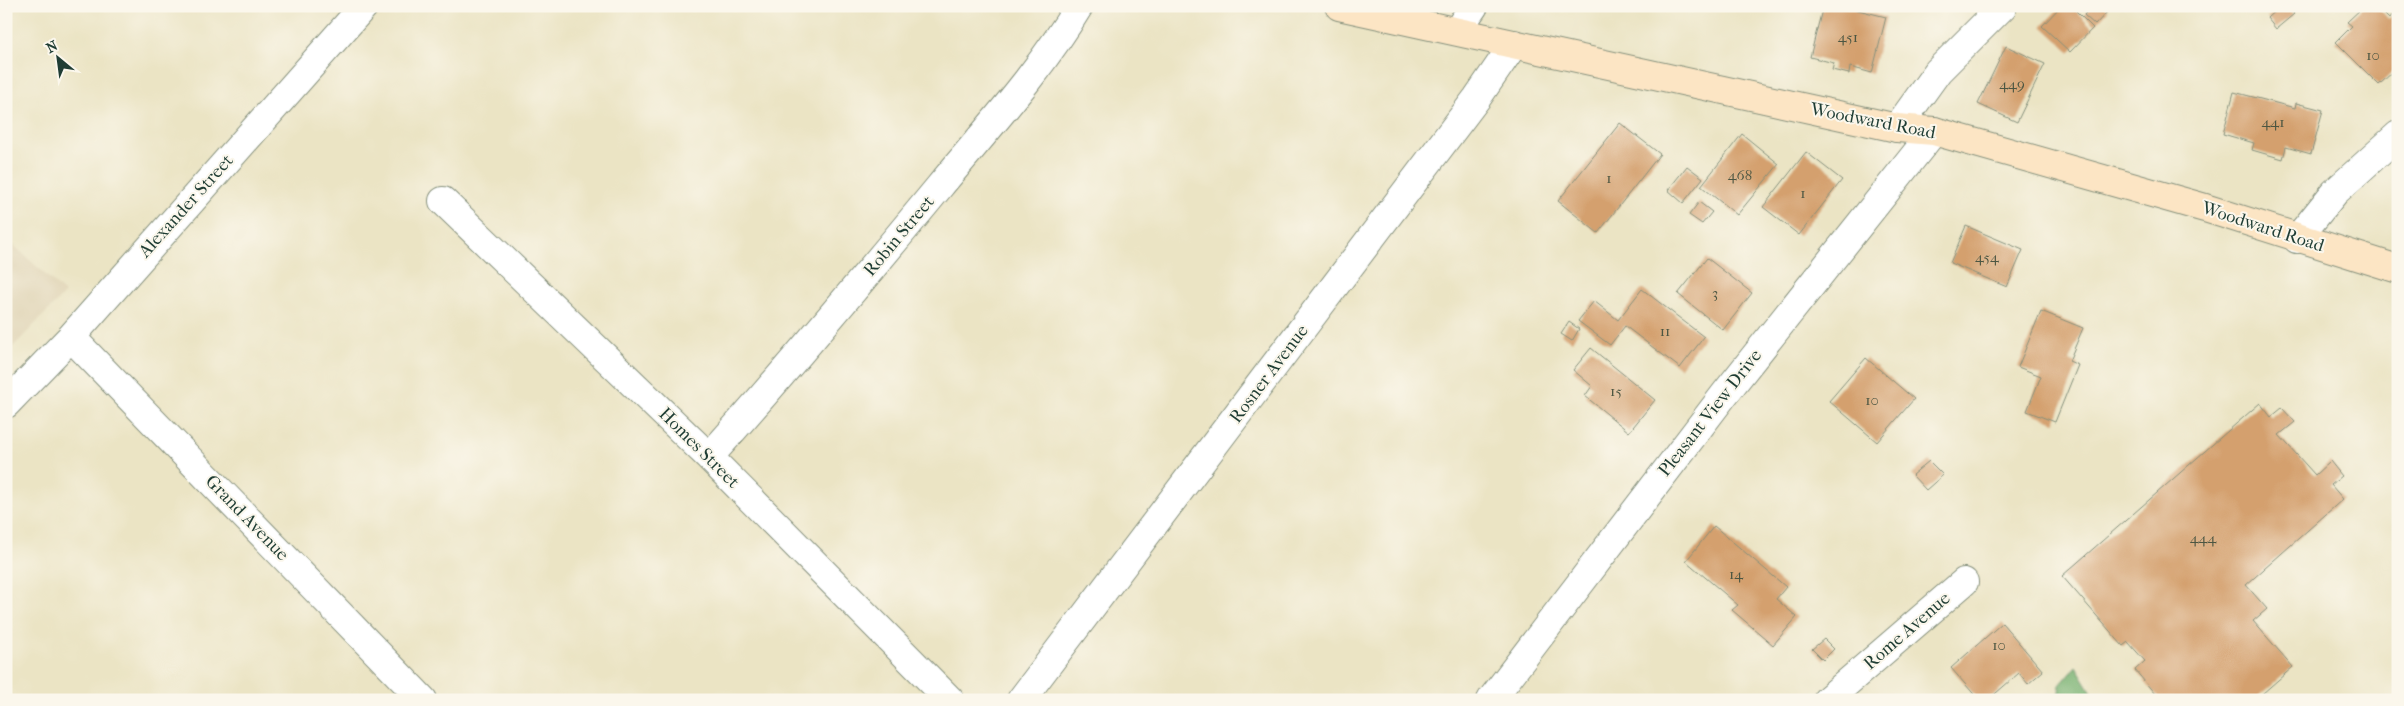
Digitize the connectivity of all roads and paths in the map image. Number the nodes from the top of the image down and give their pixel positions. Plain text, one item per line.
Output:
1 (364, 6) edge
2 (1079, 6) edge
3 (1339, 6) edge
4 (1474, 6) edge
5 (2003, 6) edge
6 (1457, 31) junction
7 (1514, 44) junction
8 (1897, 128) junction
9 (1934, 131) junction
10 (2398, 135) edge
11 (443, 201) dead end
12 (2296, 239) junction
13 (2398, 269) edge
14 (71, 337) junction
15 (6, 404) edge
16 (709, 457) junction
17 (1964, 582) dead end
18 (423, 700) edge
19 (950, 700) edge
20 (1021, 700) edge
21 (1491, 700) edge
22 (1827, 700) edge

1 - 14 street, Alexander Street
2 - 16 street, Robin Street
3 - 6 street, Woodward Road
4 - 6 street
5 - 8 street
6 - 7 street, Woodward Road
7 - 8 street, Woodward Road
7 - 20 street, Rosner Avenue
8 - 9 street, Woodward Road
9 - 12 street, Woodward Road
9 - 21 street, Pleasant View Drive
10 - 12 street
11 - 16 street, Homes Street
12 - 13 street, Woodward Road
14 - 15 street, Alexander Street
14 - 18 street, Grand Avenue
16 - 19 street, Homes Street
17 - 22 street, Rome Avenue

